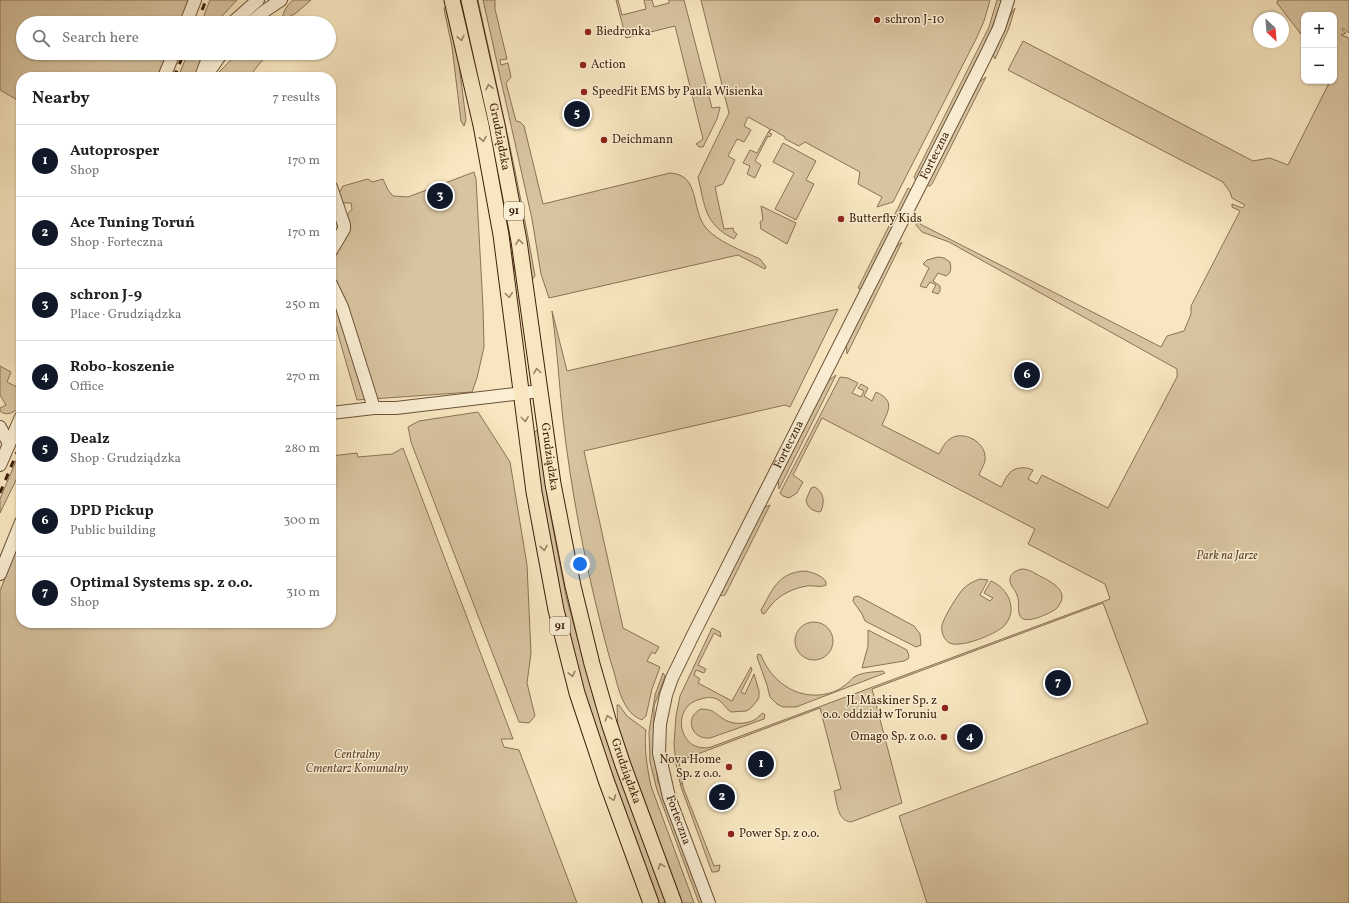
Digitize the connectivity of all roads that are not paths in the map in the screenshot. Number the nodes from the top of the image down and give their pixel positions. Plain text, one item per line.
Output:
1 (195, 0) edge
2 (258, 0) edge
3 (281, 0) edge
4 (452, 0) edge
5 (469, 0) edge
6 (1008, 0) edge
7 (189, 16) edge
8 (240, 16) edge
9 (259, 16) edge
10 (171, 60) edge
11 (207, 60) edge
12 (217, 60) edge
13 (166, 72) edge
14 (202, 72) edge
15 (209, 72) edge
16 (336, 202) edge
17 (336, 243) edge
18 (336, 294) edge
19 (540, 391) junction
20 (521, 393) junction
21 (374, 408) junction
22 (336, 412) edge
23 (0, 427) edge
24 (16, 428) edge
25 (9, 444) junction
26 (0, 465) edge
27 (16, 534) edge
28 (0, 574) edge
29 (652, 903) edge
30 (674, 903) edge
31 (709, 903) edge

1 - 7 street
2 - 8 street
3 - 9 street
4 -> 20 main road, Grudziądzka / 91
19 -> 5 main road, Grudziądzka / 91
6 - 31 street, Forteczna
10 - 13 street
11 - 14 street
12 - 15 street
16 - 17 street
18 - 21 street
19 - 20 street
30 -> 19 main road, Grudziądzka / 91
20 - 21 street
20 -> 29 main road, Grudziądzka / 91
21 - 22 street
23 - 25 street
24 - 25 street
25 - 26 street
27 - 28 street

